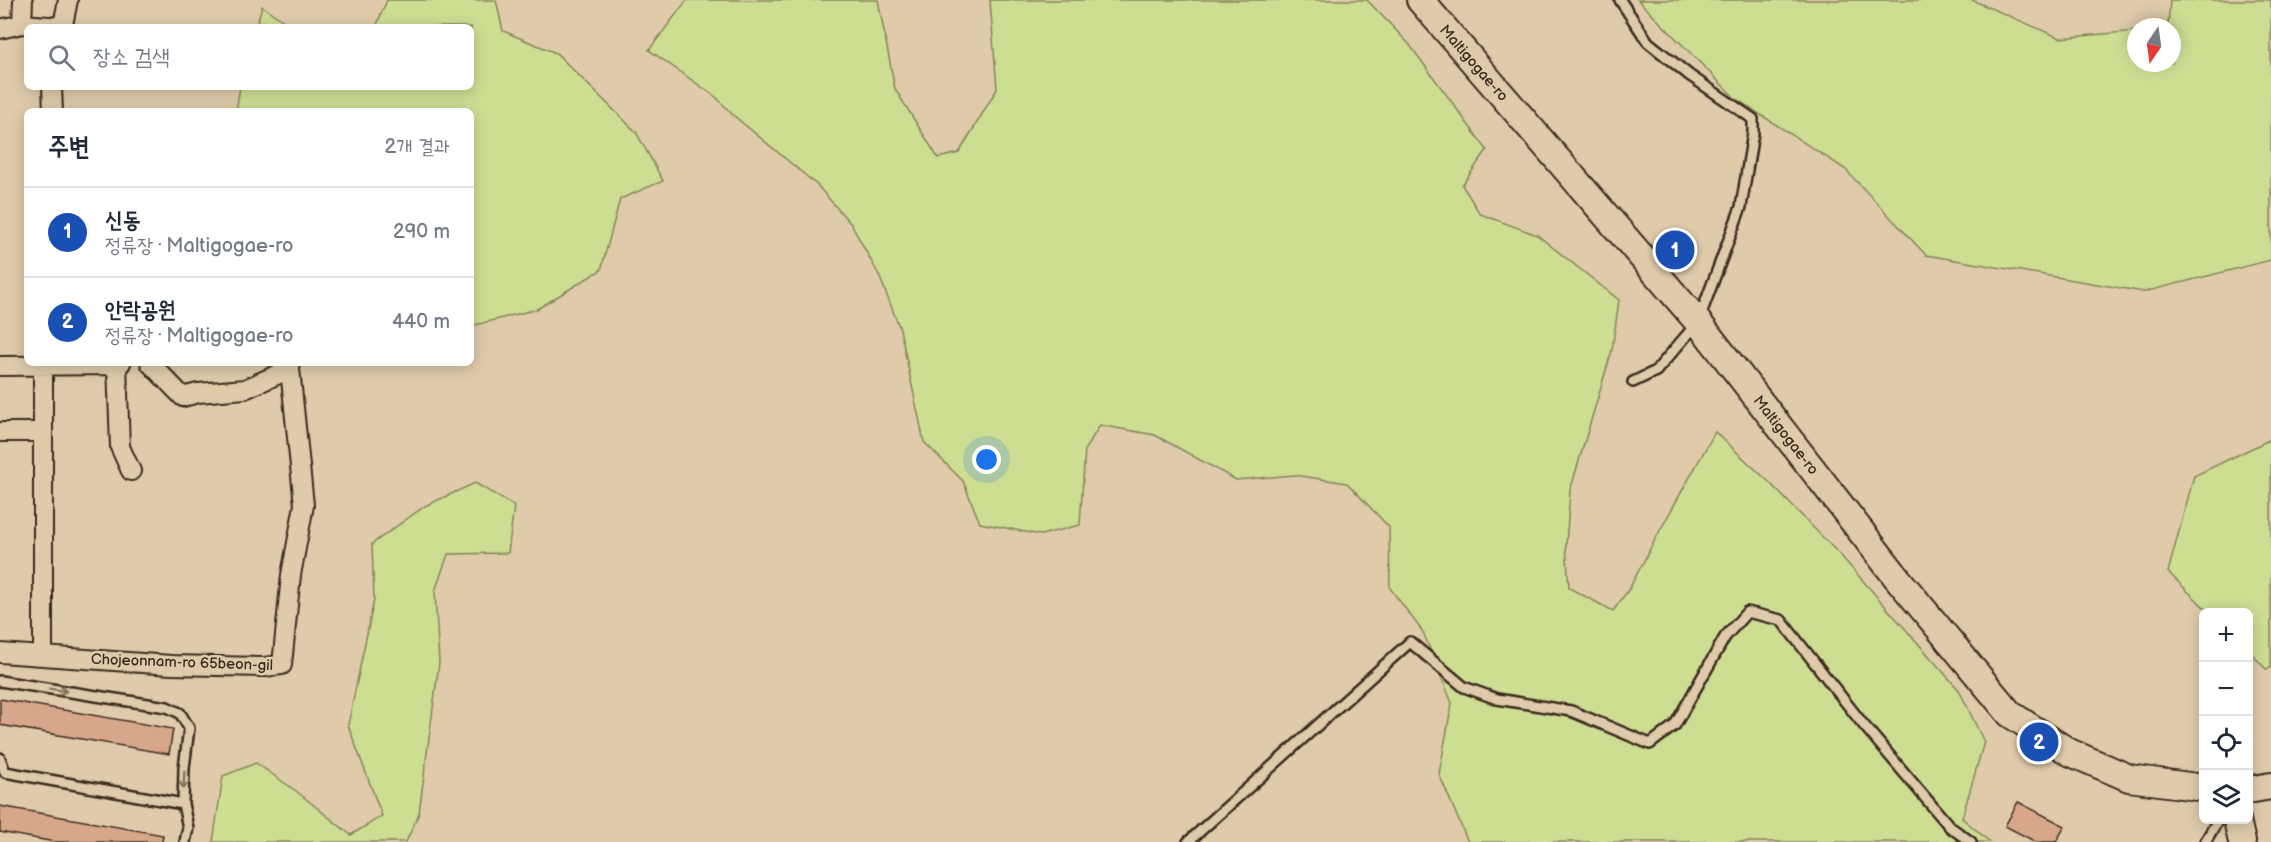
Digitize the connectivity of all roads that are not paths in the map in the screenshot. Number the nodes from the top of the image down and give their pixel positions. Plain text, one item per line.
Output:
1 (23, 0) edge
2 (68, 0) edge
3 (1420, 0) edge
4 (1620, 0) edge
5 (22, 24) joint
6 (63, 24) edge
7 (0, 29) edge
8 (52, 90) edge
9 (52, 108) edge
10 (1698, 322) junction
11 (24, 365) edge
12 (0, 366) edge
13 (43, 366) edge
14 (119, 366) edge
15 (153, 366) edge
16 (1633, 382) dead end
17 (0, 432) edge
18 (43, 432) junction
19 (132, 471) dead end
20 (0, 653) edge
21 (43, 656) junction
22 (0, 681) edge
23 (0, 758) edge
24 (2271, 786) edge
25 (2199, 787) edge
26 (2253, 789) edge
27 (183, 804) junction
28 (2215, 824) edge
29 (2238, 824) edge
30 (185, 842) edge
31 (1188, 842) edge
32 (1971, 842) edge
33 (2205, 842) edge
34 (2242, 842) edge

1 - 5 street
2 - 6 street
3 - 10 street, Maltigogae-ro
4 - 10 lane
5 - 7 street
8 - 9 street
10 - 16 lane
10 - 25 street, Maltigogae-ro
11 - 12 street
13 - 18 street
14 - 19 street
15 - 21 street, Chojeonnam-ro 65beon-gil
17 - 18 street
18 - 21 street
20 - 21 street, Chojeonnam-ro 65beon-gil
22 -> 27 lane
23 - 27 lane
24 - 26 street
27 - 30 lane
28 - 33 lane
29 - 34 street
31 - 32 lane

